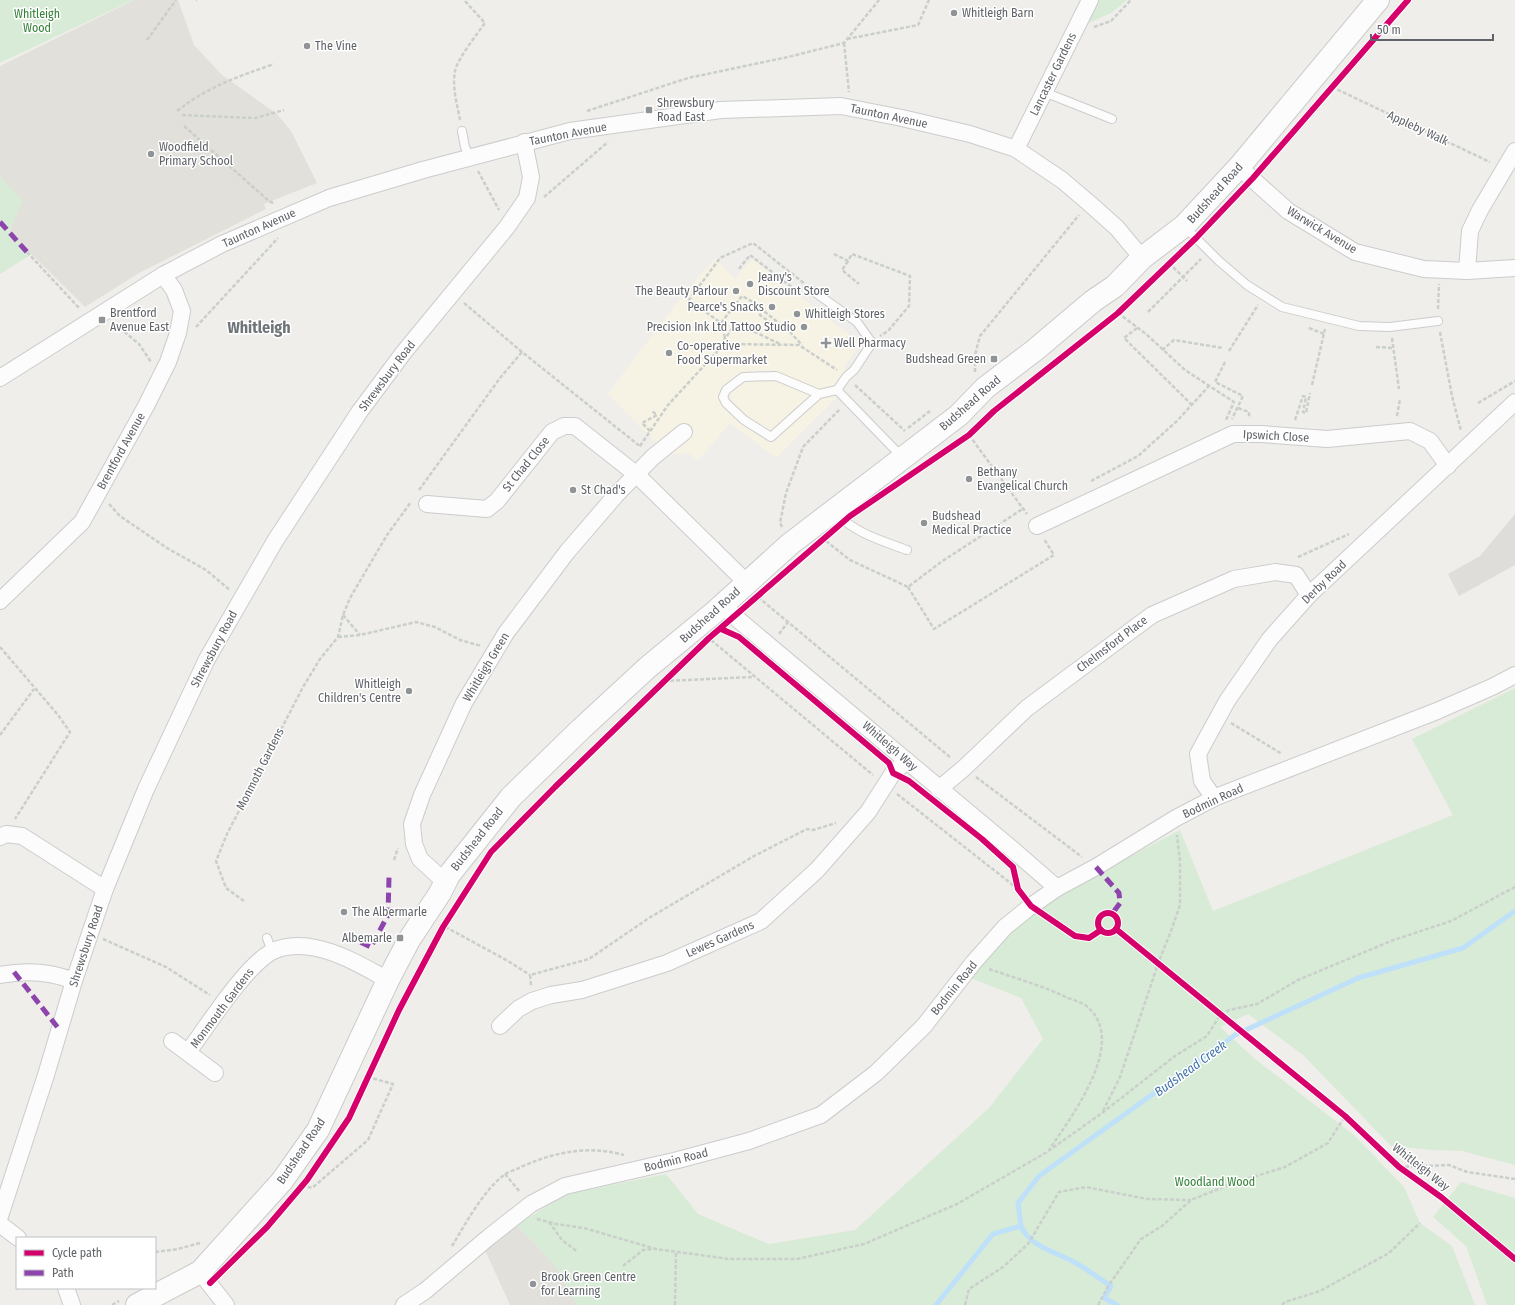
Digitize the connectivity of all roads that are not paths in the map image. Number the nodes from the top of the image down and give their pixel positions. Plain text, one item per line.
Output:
1 (1090, 0) edge
2 (1378, 0) edge
3 (1044, 92) junction
4 (1112, 119) dead end
5 (462, 131) road end
6 (524, 142) junction
7 (1016, 148) junction
8 (1515, 151) edge
9 (470, 157) junction
10 (1239, 167) junction
11 (1184, 226) junction
12 (1142, 258) junction
13 (1515, 268) edge
14 (1468, 271) junction
15 (163, 275) junction
16 (813, 291) road end
17 (1438, 321) road end
18 (0, 378) edge
19 (836, 390) junction
20 (819, 394) junction
21 (1515, 402) edge
22 (684, 432) dead end
23 (903, 458) junction
24 (1448, 466) junction
25 (637, 475) junction
26 (427, 504) dead end
27 (838, 516) junction
28 (1036, 519) road end
29 (907, 550) dead end
30 (756, 590) junction
31 (1309, 594) junction
32 (0, 601) edge
33 (729, 610) junction
34 (1515, 675) edge
35 (907, 761) junction
36 (939, 789) junction
37 (1214, 798) junction
38 (3, 835) edge
39 (445, 882) junction
40 (1057, 888) junction
41 (105, 889) junction
42 (0, 975) edge
43 (388, 980) junction
44 (74, 981) junction
45 (500, 1026) dead end
46 (172, 1042) dead end
47 (188, 1052) junction
48 (215, 1073) dead end
49 (0, 1216) edge
50 (0, 1224) edge
51 (17, 1237) edge
52 (200, 1272) junction
53 (66, 1289) edge
54 (72, 1305) edge
55 (138, 1305) edge
56 (226, 1305) edge
57 (404, 1305) edge

1 - 3 street, Lancaster Gardens
2 - 10 street, Budshead Road
3 - 4 lane
3 - 7 street, Lancaster Gardens
5 - 9 lane
6 - 7 street, Taunton Avenue
6 - 9 street, Taunton Avenue
6 - 41 street, Shrewsbury Road
7 - 12 street, Taunton Avenue
8 - 14 street
9 - 15 street, Taunton Avenue
10 - 11 street, Budshead Road
10 - 14 street, Warwick Avenue
11 - 12 street, Budshead Road
11 - 17 lane
12 - 23 street, Budshead Road
13 - 14 street, Warwick Avenue
15 - 18 street, Taunton Avenue
15 - 32 street, Brentford Avenue
16 - 19 lane
19 - 20 lane
19 - 23 lane
20 - 20 lane
21 - 24 street, Derby Road
22 - 25 street, Whitleigh Green
23 - 27 street, Budshead Road
24 - 28 street, Ipswich Close
24 - 31 street, Derby Road
25 - 26 street, St Chad Close
25 - 30 street
25 - 39 street, Whitleigh Green
27 - 29 lane
27 - 30 street, Budshead Road
30 - 33 street, Budshead Road
31 - 36 street, Chelmsford Place
31 - 37 street, Derby Road
33 - 35 street, Whitleigh Way
33 - 39 street, Budshead Road
34 - 37 street, Bodmin Road
35 - 36 street, Whitleigh Way
35 - 45 street, Lewes Gardens
36 - 40 street, Whitleigh Way
37 - 40 street, Bodmin Road
38 - 41 street
39 - 43 street, Budshead Road
40 - 57 street, Bodmin Road
41 - 44 street, Shrewsbury Road
42 - 44 street
43 - 47 street, Monmouth Gardens
43 - 52 street, Budshead Road
44 - 49 street, Shrewsbury Road
46 - 47 street, Monmouth Gardens
47 - 48 street, Monmouth Gardens
50 - 51 street
52 - 55 street, Budshead Road
52 - 56 street
53 - 54 street

